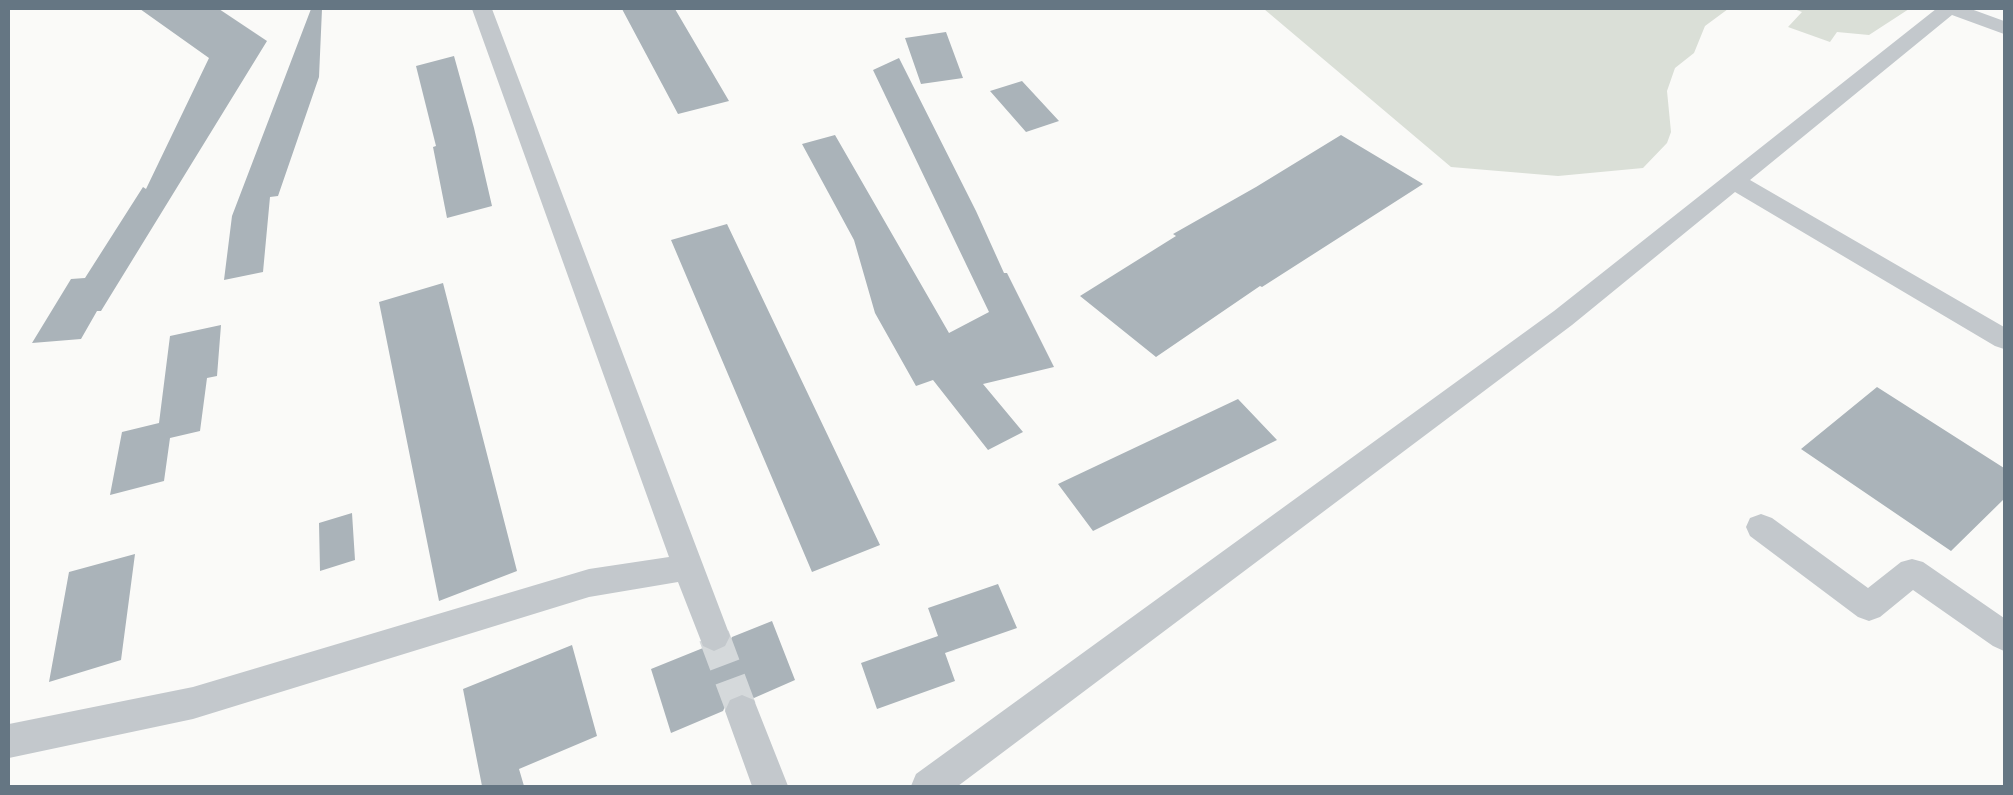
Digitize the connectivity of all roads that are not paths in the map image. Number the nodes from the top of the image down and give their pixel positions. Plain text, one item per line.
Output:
1 (482, 9) edge
2 (1948, 9) edge
3 (1954, 9) edge
4 (2004, 28) edge
5 (1734, 181) junction
6 (2004, 339) edge
7 (1761, 527) dead end
8 (689, 567) junction
9 (714, 636) tunnel mouth
10 (2004, 636) edge
11 (742, 711) tunnel mouth
12 (9, 741) edge
13 (770, 786) edge
14 (929, 786) edge

1 - 8 street
2 - 5 street
3 - 4 street
5 - 6 street
5 - 14 street
7 - 10 street
8 - 9 street
8 - 12 street
11 - 13 street

